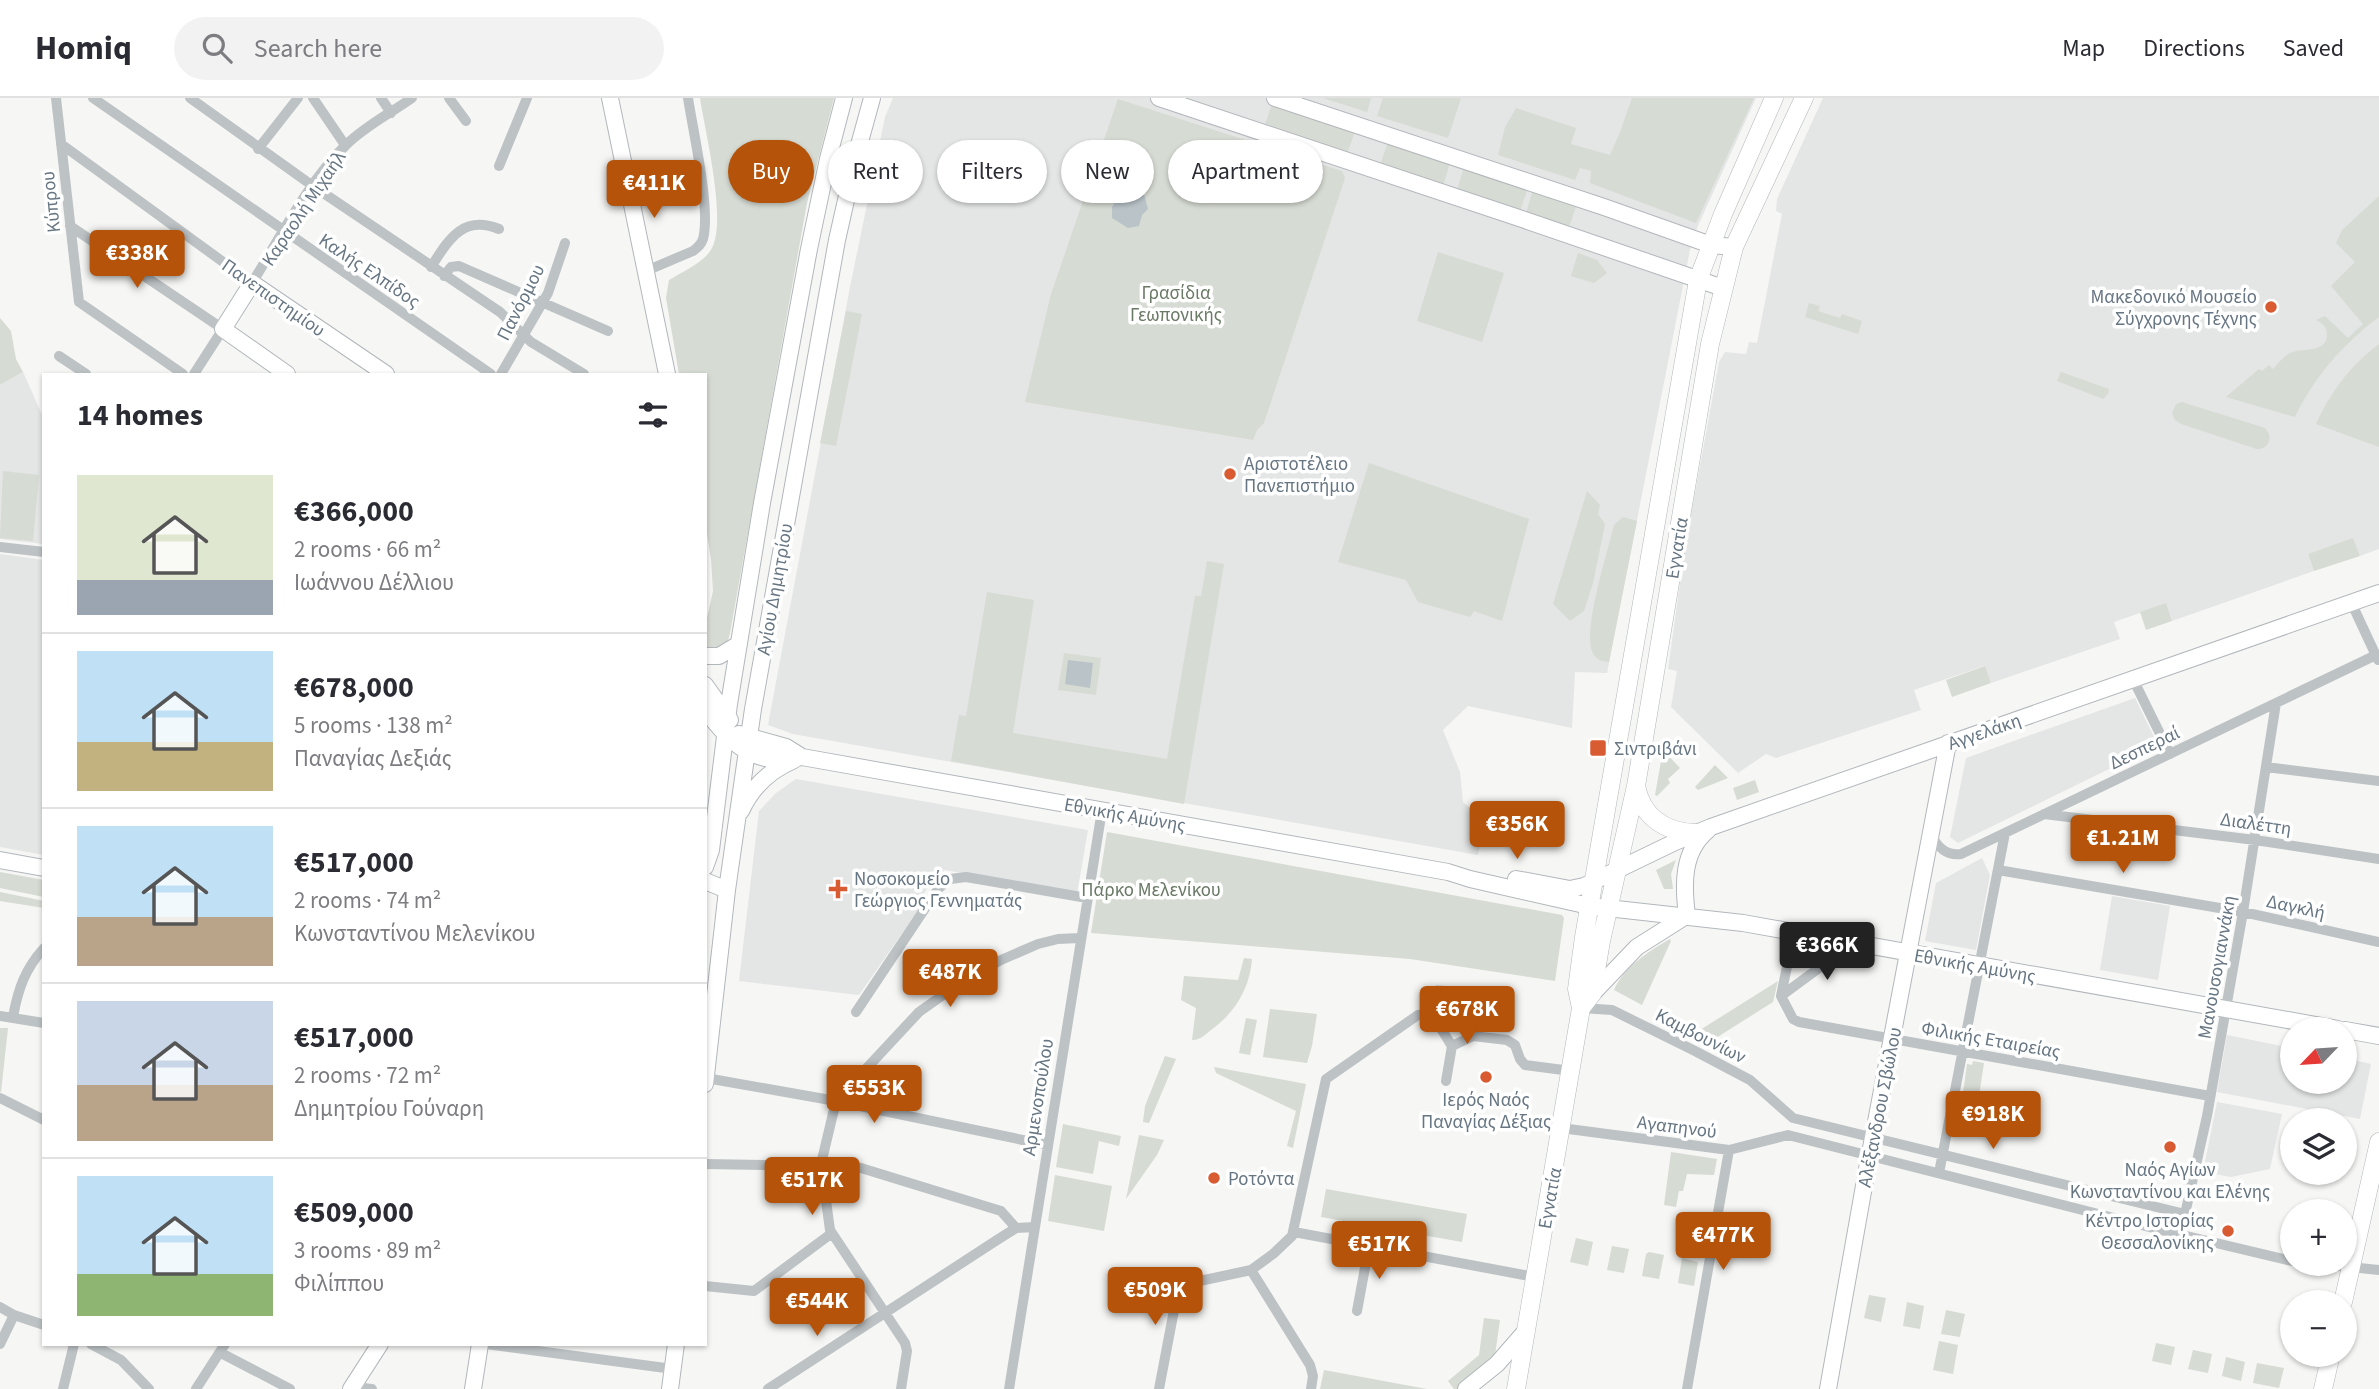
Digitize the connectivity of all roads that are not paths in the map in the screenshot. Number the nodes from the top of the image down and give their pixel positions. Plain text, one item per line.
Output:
1 (56, 98) edge
2 (190, 98) edge
3 (298, 98) edge
4 (313, 98) edge
5 (381, 98) edge
6 (412, 98) edge
7 (449, 98) edge
8 (527, 98) edge
9 (610, 98) edge
10 (688, 98) edge
11 (844, 98) edge
12 (872, 98) edge
13 (1159, 98) edge
14 (1275, 98) edge
15 (1774, 98) edge
16 (1804, 98) edge
17 (100, 100) edge
18 (391, 113) junction
19 (466, 121) dead end
20 (61, 144) junction
21 (345, 145) junction
22 (258, 149) junction
23 (499, 166) dead end
24 (313, 186) junction
25 (70, 226) junction
26 (499, 229) dead end
27 (284, 232) junction
28 (565, 243) dead end
29 (1711, 245) junction
30 (1734, 247) junction
31 (431, 267) junction
32 (646, 271) junction
33 (444, 276) junction
34 (1698, 279) junction
35 (252, 284) junction
36 (1723, 288) junction
37 (544, 301) junction
38 (223, 329) junction
39 (608, 331) dead end
40 (525, 336) junction
41 (59, 356) dead end
42 (84, 373) edge
43 (182, 373) edge
44 (195, 373) edge
45 (286, 373) edge
46 (385, 373) edge
47 (490, 373) edge
48 (502, 373) edge
49 (582, 373) edge
50 (667, 373) edge
51 (0, 547) edge
52 (42, 552) edge
53 (2379, 593) edge
54 (2351, 602) junction
55 (739, 644) junction
56 (707, 656) edge
57 (2378, 658) edge
58 (2133, 679) junction
59 (707, 688) edge
60 (2276, 703) junction
61 (753, 709) junction
62 (707, 712) edge
63 (727, 717) junction
64 (725, 734) junction
65 (769, 742) junction
66 (1948, 743) junction
67 (747, 744) junction
68 (2170, 754) junction
69 (802, 757) junction
70 (2266, 767) junction
71 (2379, 780) edge
72 (1636, 786) junction
73 (1102, 810) junction
74 (2044, 814) junction
75 (736, 822) junction
76 (1703, 830) junction
77 (2005, 833) junction
78 (1931, 834) junction
79 (2255, 840) junction
80 (2379, 859) edge
81 (0, 860) edge
82 (707, 861) edge
83 (42, 868) edge
84 (1619, 869) junction
85 (1998, 870) junction
86 (1448, 872) junction
87 (1594, 881) junction
88 (707, 882) edge
89 (727, 890) junction
90 (1087, 898) junction
91 (1589, 906) junction
92 (1610, 909) junction
93 (2244, 912) junction
94 (1687, 915) junction
95 (1794, 932) junction
96 (1080, 938) junction
97 (2379, 942) edge
98 (1853, 943) junction
99 (42, 950) edge
100 (1909, 953) junction
101 (1978, 965) junction
102 (1781, 996) junction
103 (1587, 1001) junction
104 (2226, 1009) junction
105 (856, 1012) dead end
106 (0, 1016) edge
107 (13, 1017) junction
108 (2280, 1019) edge
109 (42, 1023) edge
110 (2357, 1032) edge
111 (2379, 1036) edge
112 (1892, 1040) junction
113 (1452, 1046) junction
114 (1961, 1050) junction
115 (707, 1069) edge
116 (1570, 1072) junction
117 (707, 1078) edge
118 (1446, 1081) dead end
119 (2210, 1096) junction
120 (0, 1098) edge
121 (836, 1101) junction
122 (1793, 1118) junction
123 (42, 1119) edge
124 (1561, 1128) junction
125 (1788, 1135) junction
126 (1873, 1138) junction
127 (2379, 1142) edge
128 (1047, 1145) junction
129 (1729, 1150) junction
130 (1870, 1155) junction
131 (1942, 1155) junction
132 (707, 1164) edge
133 (821, 1164) junction
134 (1939, 1173) junction
135 (2185, 1214) junction
136 (1035, 1227) junction
137 (1016, 1228) junction
138 (1294, 1232) junction
139 (832, 1233) junction
140 (2175, 1233) junction
141 (2357, 1240) edge
142 (1369, 1246) junction
143 (2280, 1258) edge
144 (2357, 1268) edge
145 (1251, 1270) junction
146 (2379, 1270) edge
147 (1535, 1277) junction
148 (707, 1286) edge
149 (0, 1307) edge
150 (1357, 1311) dead end
151 (884, 1313) junction
152 (14, 1315) junction
153 (42, 1324) edge
154 (1524, 1333) junction
155 (0, 1344) edge
156 (74, 1346) edge
157 (95, 1346) edge
158 (379, 1346) edge
159 (389, 1346) edge
160 (480, 1346) edge
161 (501, 1346) edge
162 (676, 1346) edge
163 (223, 1349) edge
164 (2328, 1367) edge
165 (673, 1369) junction
166 (63, 1389) edge
167 (149, 1389) edge
168 (196, 1389) edge
169 (290, 1389) edge
170 (362, 1389) edge
171 (473, 1389) edge
172 (670, 1389) edge
173 (768, 1389) edge
174 (901, 1389) edge
175 (1009, 1389) edge
176 (1159, 1389) edge
177 (1311, 1389) edge
178 (1466, 1389) edge
179 (1516, 1389) edge
180 (1687, 1389) edge
181 (1828, 1389) edge
182 (2323, 1389) edge

1 - 20 street, Κύπρου
2 - 22 street
3 - 22 street
4 - 21 street
5 - 18 street
6 - 18 street, Καραολή Μιχαήλ
7 - 19 street
8 - 23 street
9 - 32 main road
10 - 32 street
11 - 55 main road, Αγίου Δημητρίου
12 - 61 main road, Αγίου Δημητρίου
13 - 34 main road
14 - 29 main road
15 - 29 main road, Εγνατία
16 - 30 main road, Εγνατία
17 - 27 street, Καλής Ελπίδος
18 - 21 street, Καραολή Μιχαήλ
20 - 25 street, Κύπρου
20 - 35 street, Πανεπιστημίου
21 - 24 street, Καραολή Μιχαήλ
22 - 24 street
24 - 27 street, Καραολή Μιχαήλ
24 - 31 street
25 - 38 street
25 - 43 street, Κύπρου
26 - 31 street
27 - 35 street, Καραολή Μιχαήλ
27 - 47 street, Καλής Ελπίδος
28 - 37 street, Πανόρμου
29 - 30 main road
29 - 34 main road, Εγνατία
30 - 36 main road, Εγνατία
31 - 33 street
32 - 50 main road
33 - 37 street
33 - 40 street
34 - 36 main road
34 - 87 main road, Εγνατία
35 - 38 main road, Καραολή Μιχαήλ
35 - 46 main road, Πανεπιστημίου
36 - 72 main road, Εγνατία
37 - 39 street
37 - 40 street, Πανόρμου
38 - 44 street, Καραολή Μιχαήλ
38 - 45 main road
40 - 48 street, Πανόρμου
40 - 49 street
41 - 42 street
51 - 52 street
53 - 54 main road, Αγγελάκη
54 - 57 street
54 - 58 main road, Αγγελάκη
55 - 56 main road
55 - 63 main road, Αγίου Δημητρίου
57 - 60 street, Δεσπεραί
58 - 66 main road, Αγγελάκη
58 - 68 street
59 - 63 main road
60 - 68 street, Δεσπεραί
60 - 70 street, Μανουσογιαννάκη
61 - 65 main road
61 - 67 main road, Αγίου Δημητρίου
62 - 64 main road
63 - 64 main road, Αγίου Δημητρίου
63 - 67 main road
64 - 67 main road, Εθνικής Αμύνης
64 - 82 main road, Αγίου Δημητρίου
65 - 67 main road, Εθνικής Αμύνης
65 - 69 main road, Εθνικής Αμύνης
66 - 76 main road, Αγγελάκη
66 - 78 main road, Αλέξανδρου Σβώλου
67 - 69 main road, Εθνικής Αμύνης
67 - 75 main road, Αγίου Δημητρίου
68 - 74 street, Δεσπεραί
69 - 73 main road, Εθνικής Αμύνης
69 - 75 main road
70 - 71 street
70 - 79 street, Μανουσογιαννάκη
72 - 76 main road
72 - 84 main road, Εγνατία
73 - 86 main road, Εθνικής Αμύνης
73 - 90 street, Αρμενοπούλου
74 - 77 street, Δεσπεραί
74 - 79 street, Διαλέττη
75 - 89 main road, Αγίου Δημητρίου
76 - 84 main road, Αγγελάκη
76 - 94 main road
77 - 78 street, Δεσπεραί
77 - 85 street
78 - 100 main road, Αλέξανδρου Σβώλου
79 - 80 street, Διαλέττη
79 - 93 street, Μανουσογιαννάκη
81 - 83 main road
84 - 87 main road, Αγγελάκη
84 - 92 main road, Εγνατία
85 - 93 street, Δαγκλή
85 - 101 street
86 - 87 main road, Εθνικής Αμύνης
86 - 91 main road, Εθνικής Αμύνης
87 - 91 main road, Εγνατία
88 - 89 main road
89 - 115 main road, Αγίου Δημητρίου
90 - 96 street, Αρμενοπούλου
90 - 105 street
91 - 92 main road, Εθνικής Αμύνης
91 - 103 main road, Εγνατία
92 - 94 main road, Εθνικής Αμύνης
92 - 103 main road, Εγνατία
93 - 97 street, Δαγκλή
93 - 104 street, Μανουσογιαννάκη
94 - 95 main road, Εθνικής Αμύνης
94 - 103 main road
95 - 98 main road, Εθνικής Αμύνης
95 - 102 street
96 - 121 street
96 - 128 street, Αρμενοπούλου
98 - 100 main road, Εθνικής Αμύνης
98 - 102 street
99 - 107 street
100 - 101 main road, Εθνικής Αμύνης
100 - 112 main road, Αλέξανδρου Σβώλου
101 - 104 main road, Εθνικής Αμύνης
101 - 114 street
102 - 112 street, Φιλικής Εταιρείας
103 - 116 main road, Εγνατία
103 - 122 street, Καμβουνίων
104 - 108 main road, Εθνικής Αμύνης
104 - 119 street, Μανουσογιαννάκη
106 - 107 street
107 - 109 street
110 - 111 main road
112 - 114 street, Φιλικής Εταιρείας
112 - 126 main road, Αλέξανδρου Σβώλου
113 - 116 street
113 - 118 street
113 - 138 street
114 - 119 street, Φιλικής Εταιρείας
114 - 131 street
116 - 124 main road, Εγνατία
117 - 121 street
119 - 135 street, Μανουσογιαννάκη
120 - 123 street
121 - 128 street
121 - 133 street
122 - 125 street
122 - 126 street
124 - 129 street, Αγαπηνού
124 - 147 main road, Εγνατία
125 - 129 street, Αγαπηνού
125 - 130 street
126 - 130 main road, Αλέξανδρου Σβώλου
126 - 131 street
127 - 141 main road
128 - 136 street, Αρμενοπούλου
129 - 180 street
130 - 134 street
130 - 181 main road, Αλέξανδρου Σβώλου
131 - 134 street
131 - 135 street
132 - 133 street
133 - 137 street
133 - 139 street
134 - 140 street
135 - 140 street, Μανουσογιαννάκη
136 - 137 street
136 - 175 street, Αρμενοπούλου
137 - 151 street
138 - 142 street
138 - 145 street
139 - 148 street
139 - 151 street
140 - 143 street
142 - 147 street
142 - 150 street
144 - 146 street
145 - 176 street
145 - 177 street
147 - 154 main road, Εγνατία
149 - 152 street
151 - 173 street
151 - 174 street
152 - 153 street
152 - 155 street
154 - 178 main road
154 - 179 main road, Εγνατία
156 - 166 street
157 - 167 street
158 - 170 main road
159 - 170 main road
160 - 171 main road
161 - 165 street
162 - 165 main road
163 - 168 street
163 - 169 street
164 - 182 main road
165 - 172 main road

